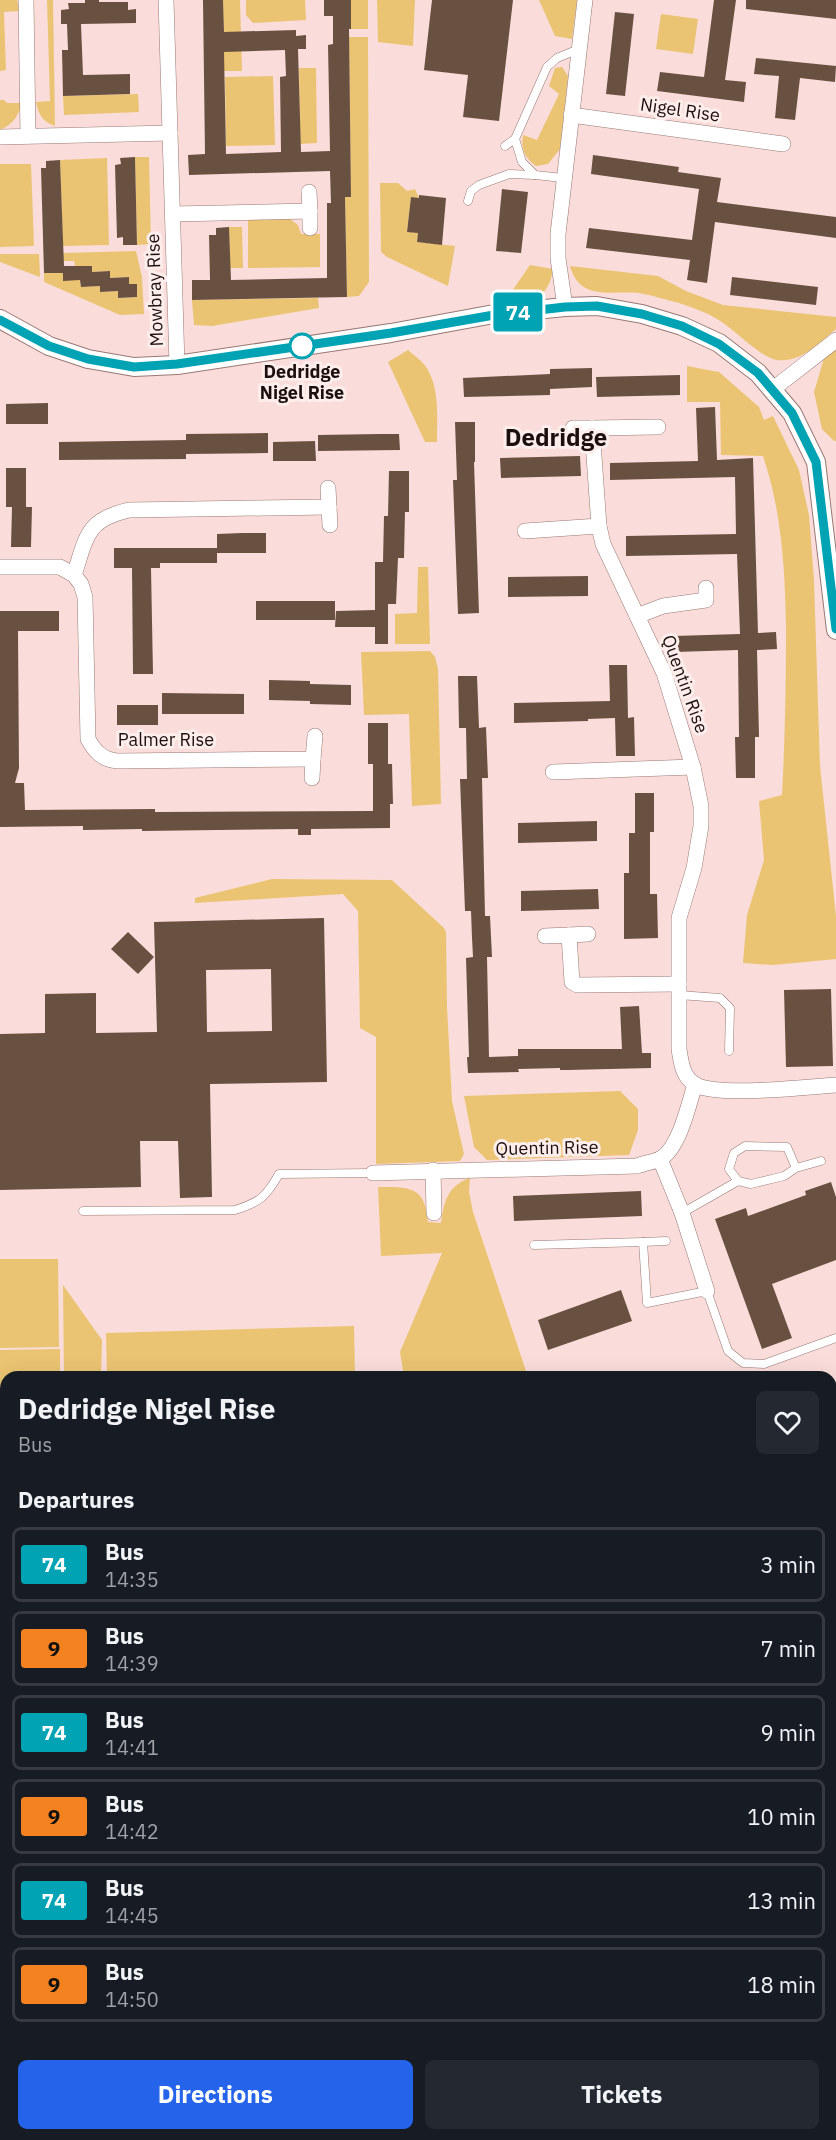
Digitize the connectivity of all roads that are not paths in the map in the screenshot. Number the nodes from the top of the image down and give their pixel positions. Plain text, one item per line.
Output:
1 (26, 0) edge
2 (166, 0) edge
3 (585, 0) edge
4 (579, 49) junction
5 (571, 115) junction
6 (170, 133) junction
7 (28, 136) junction
8 (0, 137) edge
9 (515, 139) junction
10 (783, 144) dead end
11 (505, 146) dead end
12 (535, 176) junction
13 (563, 178) junction
14 (309, 192) dead end
15 (468, 201) dead end
16 (310, 212) junction
17 (173, 214) junction
18 (310, 228) dead end
19 (565, 307) junction
20 (0, 320) edge
21 (836, 340) edge
22 (177, 364) junction
23 (773, 389) junction
24 (658, 427) dead end
25 (573, 428) dead end
26 (592, 428) junction
27 (328, 488) dead end
28 (329, 507) junction
29 (330, 525) dead end
30 (599, 525) junction
31 (525, 531) dead end
32 (0, 567) edge
33 (74, 575) junction
34 (706, 601) dead end
35 (638, 616) junction
36 (836, 630) edge
37 (315, 736) dead end
38 (313, 759) junction
39 (693, 767) junction
40 (553, 772) dead end
41 (312, 778) dead end
42 (588, 934) dead end
43 (569, 935) junction
44 (545, 936) dead end
45 (679, 989) junction
46 (729, 1051) dead end
47 (695, 1084) junction
48 (836, 1085) edge
49 (660, 1159) junction
50 (821, 1161) dead end
51 (796, 1168) junction
52 (433, 1170) junction
53 (373, 1173) joint
54 (738, 1181) junction
55 (83, 1211) dead end
56 (434, 1213) dead end
57 (682, 1213) junction
58 (666, 1241) dead end
59 (643, 1242) junction
60 (534, 1245) dead end
61 (707, 1291) junction
62 (836, 1338) edge

1 - 7 street
2 - 6 street, Mowbray Rise
3 - 4 street
4 - 5 street
4 - 9 lane
5 - 10 street, Nigel Rise
5 - 13 street
6 - 7 street
6 - 17 street, Mowbray Rise
7 - 8 street
9 - 11 lane
9 - 12 lane
12 - 13 lane
12 - 15 lane
13 - 19 street
14 - 16 street
16 - 17 street, Mowbray Rise
16 - 18 street
17 - 22 street, Mowbray Rise
19 - 22 street
19 - 23 street
20 - 22 street
21 - 23 street
23 - 36 street
24 - 26 street
25 - 26 street
26 - 30 street, Quentin Rise
27 - 28 street
28 - 29 street
28 - 33 street
30 - 31 street
30 - 35 street, Quentin Rise
32 - 33 street
33 - 38 street, Palmer Rise
34 - 35 street
35 - 39 street, Quentin Rise
37 - 38 street
38 - 41 street
39 - 40 street
39 - 45 street, Quentin Rise
42 - 43 street
43 - 44 street
43 - 45 street
45 - 46 lane
45 - 47 street, Quentin Rise
47 - 48 street
47 - 49 street
49 - 52 street, Quentin Rise
49 - 57 street
50 - 51 lane
51 - 54 lane
51 - 54 lane
52 - 53 street, Quentin Rise
52 - 56 street
53 - 55 lane
54 - 57 lane
57 - 61 street
58 - 59 lane
59 - 60 lane
59 - 61 lane
61 - 62 lane

